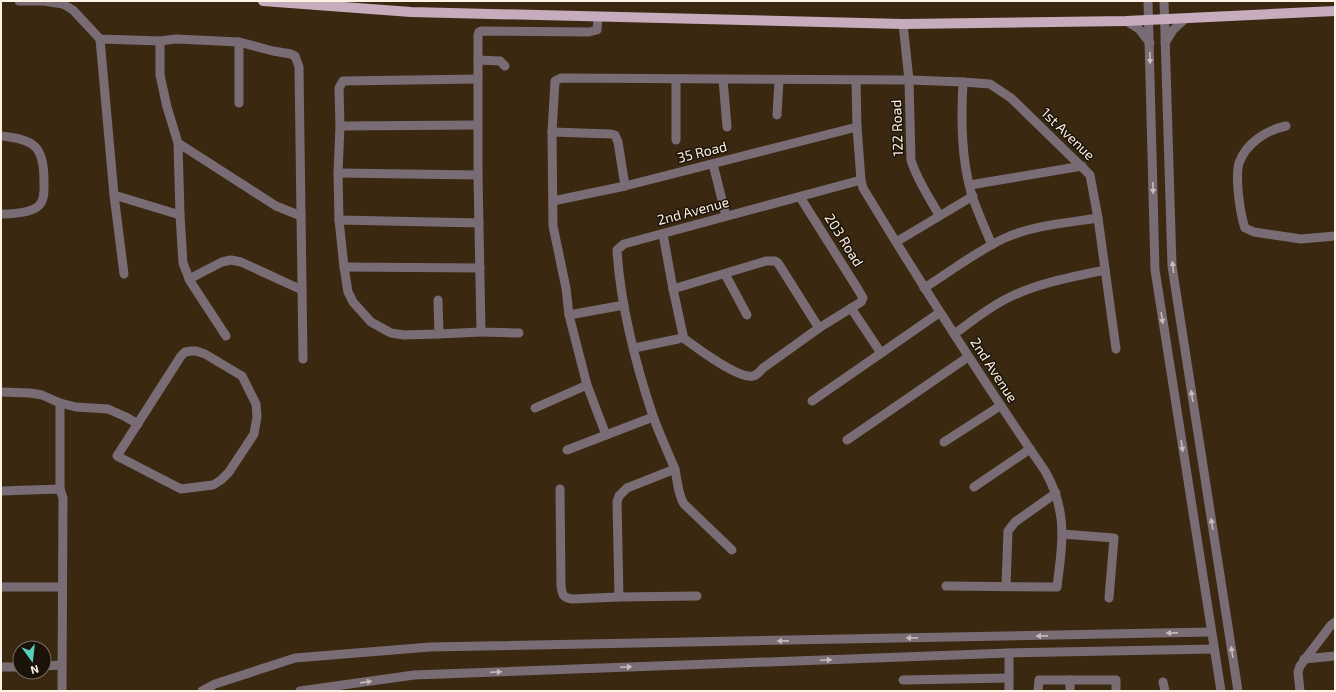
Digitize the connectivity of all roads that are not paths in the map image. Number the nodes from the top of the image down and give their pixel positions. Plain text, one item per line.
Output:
1 (19, 1) edge
2 (263, 1) edge
3 (1148, 1) edge
4 (1164, 1) edge
5 (1335, 11) edge
6 (598, 17) junction
7 (1186, 18) junction
8 (1148, 19) junction
9 (1165, 19) junction
10 (1126, 21) junction
11 (903, 24) junction
12 (100, 39) junction
13 (160, 40) junction
14 (239, 42) junction
15 (1150, 42) junction
16 (1165, 43) junction
17 (478, 60) junction
18 (505, 66) dead end
19 (478, 79) junction
20 (676, 79) junction
21 (723, 79) junction
22 (779, 80) junction
23 (909, 80) junction
24 (856, 81) junction
25 (963, 82) junction
26 (239, 103) dead end
27 (777, 115) dead end
28 (477, 125) junction
29 (340, 126) junction
30 (1286, 126) dead end
31 (727, 127) dead end
32 (857, 127) junction
33 (552, 132) junction
34 (1, 136) edge
35 (676, 140) dead end
36 (178, 143) junction
37 (712, 164) junction
38 (1082, 166) junction
39 (338, 173) junction
40 (478, 174) junction
41 (861, 180) junction
42 (970, 184) junction
43 (625, 186) junction
44 (114, 195) junction
45 (973, 196) junction
46 (800, 197) junction
47 (553, 201) junction
48 (1, 214) edge
49 (180, 215) junction
50 (939, 215) junction
51 (301, 216) junction
52 (726, 216) junction
53 (1098, 218) junction
54 (339, 220) junction
55 (479, 223) junction
56 (663, 234) junction
57 (1335, 236) edge
58 (896, 242) junction
59 (992, 245) junction
60 (344, 267) junction
61 (480, 268) junction
62 (1105, 270) junction
63 (124, 274) dead end
64 (725, 274) junction
65 (190, 279) junction
66 (673, 288) junction
67 (924, 288) junction
68 (302, 290) junction
69 (438, 300) dead end
70 (624, 305) junction
71 (851, 308) junction
72 (939, 313) junction
73 (569, 315) junction
74 (748, 315) dead end
75 (819, 328) junction
76 (481, 332) junction
77 (519, 333) dead end
78 (439, 334) junction
79 (954, 334) junction
80 (226, 336) dead end
81 (682, 337) junction
82 (634, 348) junction
83 (1116, 349) dead end
84 (881, 353) junction
85 (968, 357) junction
86 (303, 359) dead end
87 (587, 385) junction
88 (1, 392) edge
89 (812, 401) dead end
90 (60, 403) junction
91 (1000, 406) junction
92 (535, 408) dead end
93 (653, 418) junction
94 (138, 424) junction
95 (606, 435) junction
96 (846, 440) dead end
97 (944, 442) dead end
98 (1030, 449) junction
99 (566, 450) dead end
100 (675, 469) junction
101 (974, 488) dead end
102 (60, 489) junction
103 (560, 489) dead end
104 (1, 491) edge
105 (1056, 494) junction
106 (1062, 534) junction
107 (732, 550) dead end
108 (946, 586) dead end
109 (1006, 586) junction
110 (1, 587) edge
111 (62, 587) junction
112 (697, 596) dead end
113 (619, 597) junction
114 (1109, 598) dead end
115 (1335, 622) edge
116 (1211, 632) junction
117 (1214, 649) junction
118 (1009, 654) junction
119 (1335, 656) edge
120 (1304, 660) junction
121 (61, 665) junction
122 (12, 666) edge
123 (52, 666) edge
124 (1, 667) edge
125 (1010, 678) junction
126 (903, 680) dead end
127 (1070, 680) junction
128 (62, 691) edge
129 (202, 691) edge
130 (300, 691) edge
131 (1009, 691) edge
132 (1038, 691) edge
133 (1070, 691) edge
134 (1116, 691) edge
135 (1221, 691) edge
136 (1238, 691) edge
137 (1300, 691) edge

1 - 12 street
2 - 6 main road
3 - 8 street
4 - 9 street
5 - 7 main road
6 - 11 main road
6 - 17 street
7 - 9 main road
7 - 16 street
8 - 9 main road
8 - 10 main road
8 - 15 street
9 - 16 street
10 - 11 main road
10 - 15 street
11 - 23 street, 122 Road
12 - 13 street
12 - 44 street
13 - 14 street
13 - 36 street
14 - 26 street
14 - 51 street
15 -> 116 street
136 -> 16 street
17 - 18 street
17 - 19 street
19 - 28 street
19 - 29 street
20 - 21 street, 1st Avenue
20 - 33 street, 1st Avenue
20 - 35 street
21 - 22 street, 1st Avenue
21 - 31 street
22 - 24 street, 1st Avenue
22 - 27 street
23 - 24 street, 1st Avenue
23 - 25 street, 1st Avenue
23 - 50 street, 122 Road
24 - 32 street, 2nd Avenue
25 - 38 street, 1st Avenue
25 - 42 street
28 - 29 street
28 - 40 street
29 - 39 street
30 - 57 street
32 - 37 street, 35 Road
32 - 41 street, 2nd Avenue
33 - 43 street
33 - 47 street
34 - 48 street
36 - 49 street
36 - 51 street
37 - 43 street, 35 Road
37 - 52 street
38 - 42 street
38 - 53 street, 1st Avenue
39 - 40 street
39 - 54 street
40 - 55 street
41 - 46 street, 2nd Avenue
41 - 58 street, 2nd Avenue
42 - 45 street
43 - 47 street, 35 Road
44 - 49 street
44 - 63 street
45 - 50 street
45 - 59 street
46 - 52 street, 2nd Avenue
46 - 71 street, 203 Road
47 - 73 street
49 - 65 street
50 - 58 street
51 - 68 street
52 - 56 street, 2nd Avenue
53 - 59 street
53 - 62 street, 1st Avenue
54 - 55 street
54 - 60 street
55 - 61 street
56 - 66 street
56 - 70 street, 2nd Avenue
58 - 67 street, 2nd Avenue
59 - 67 street
60 - 61 street
60 - 78 street
61 - 76 street
62 - 79 street
62 - 83 street, 1st Avenue
64 - 66 street
64 - 74 street
64 - 75 street
65 - 68 street
65 - 80 street
66 - 81 street
67 - 72 street, 2nd Avenue
68 - 86 street
69 - 78 street
70 - 73 street
70 - 82 street
71 - 75 street
71 - 84 street
72 - 79 street, 2nd Avenue
72 - 84 street
73 - 87 street
75 - 81 street
76 - 77 street
76 - 78 street
79 - 85 street, 2nd Avenue
81 - 82 street
82 - 93 street
84 - 89 street
85 - 91 street, 2nd Avenue
85 - 96 street
87 - 92 street
87 - 95 street
88 - 90 street
90 - 94 street
90 - 102 street
91 - 97 street
91 - 98 street, 2nd Avenue
93 - 95 street
93 - 100 street
94 - 94 street
95 - 99 street
98 - 101 street
98 - 105 street, 2nd Avenue
100 - 107 street
100 - 113 street
102 - 104 street
102 - 111 street
103 - 113 street
105 - 106 street, 2nd Avenue
105 - 109 street
106 - 109 street, 2nd Avenue
106 - 114 street
108 - 109 street
110 - 111 street
111 - 121 street
112 - 113 street
115 - 120 street
116 - 117 street
116 -> 129 street
117 - 118 street
117 - 135 street
118 - 125 street
130 -> 118 street
119 - 120 street
120 - 137 street
121 - 123 street
121 - 128 street
122 - 124 street
125 - 126 street
125 - 131 street
127 - 132 street
127 - 133 street
127 - 134 street

